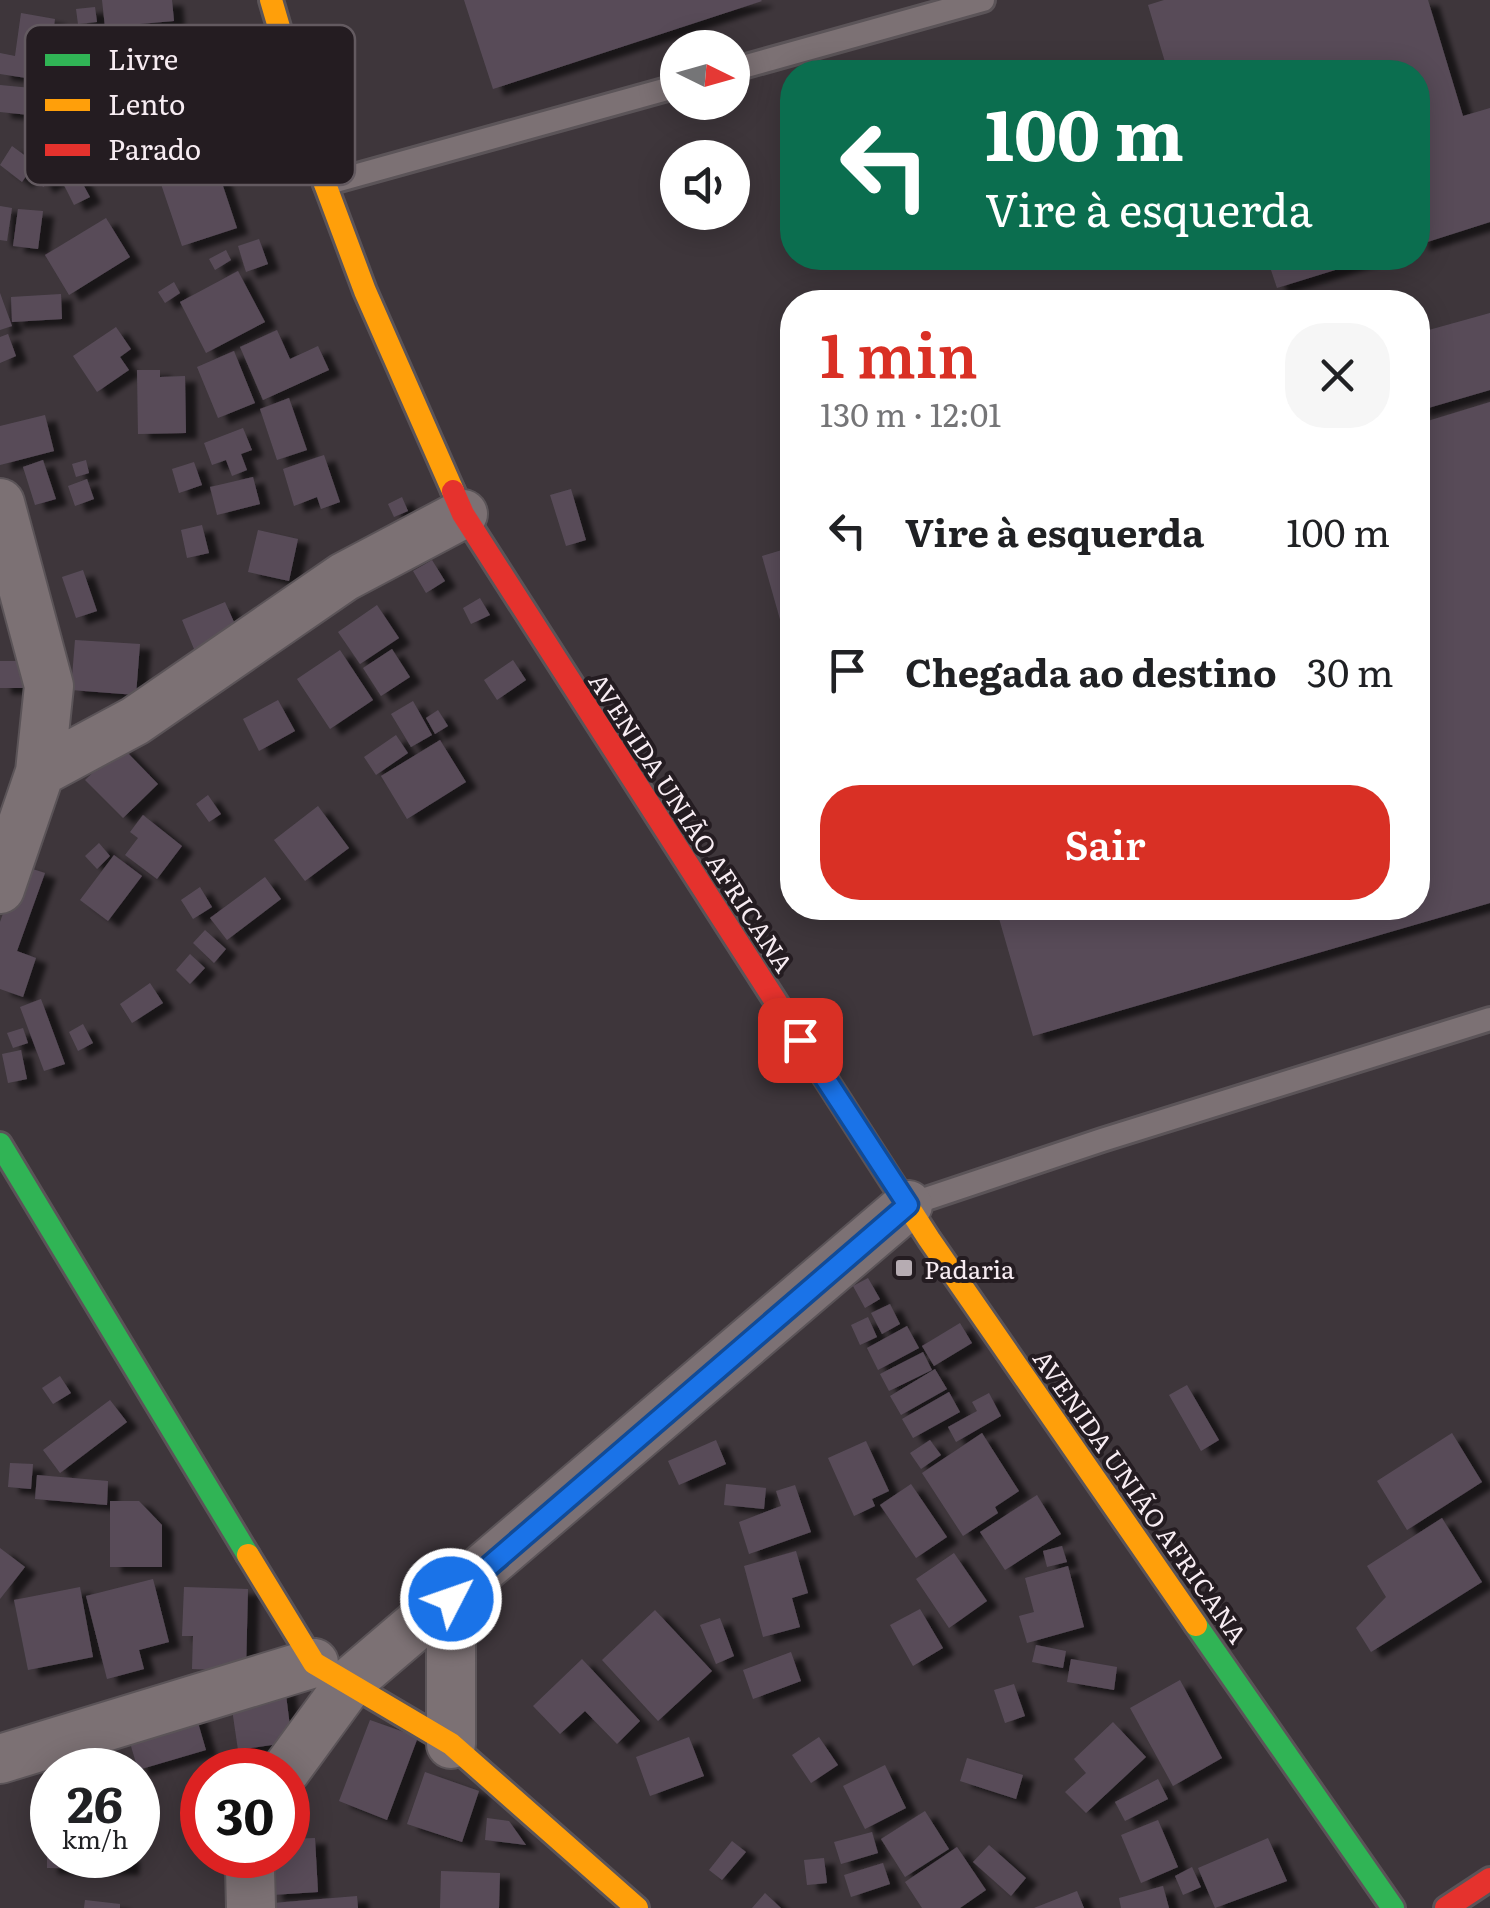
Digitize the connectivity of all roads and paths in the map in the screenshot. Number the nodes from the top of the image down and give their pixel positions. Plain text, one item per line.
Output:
1 (271, 0) edge
2 (984, 0) edge
3 (278, 25) edge
4 (750, 65) edge
5 (660, 91) edge
6 (355, 176) edge
7 (325, 185) edge
8 (0, 503) edge
9 (463, 514) junction
10 (40, 772) junction
11 (0, 888) edge
12 (1490, 1019) edge
13 (0, 1144) edge
14 (908, 1205) junction
15 (451, 1599) junction
16 (332, 1672) junction
17 (451, 1744) junction
18 (296, 1748) edge
19 (0, 1759) edge
20 (250, 1878) edge
21 (1490, 1879) edge
22 (251, 1908) edge
23 (637, 1908) edge
24 (1393, 1908) edge
25 (1446, 1908) edge

1 - 3 main road, AVENIDA UNIÃO AFRICANA
2 - 4 lane
5 - 6 lane
7 - 9 main road, AVENIDA UNIÃO AFRICANA
8 - 10 street
9 - 10 street
9 - 14 main road, AVENIDA UNIÃO AFRICANA
10 - 11 street
12 - 14 lane
13 - 16 main road
14 - 15 street
14 - 24 main road, AVENIDA UNIÃO AFRICANA
15 - 16 street
15 - 17 street
16 - 17 main road
16 - 18 street
16 - 19 street
17 - 23 main road
20 - 22 street
21 - 25 main road

